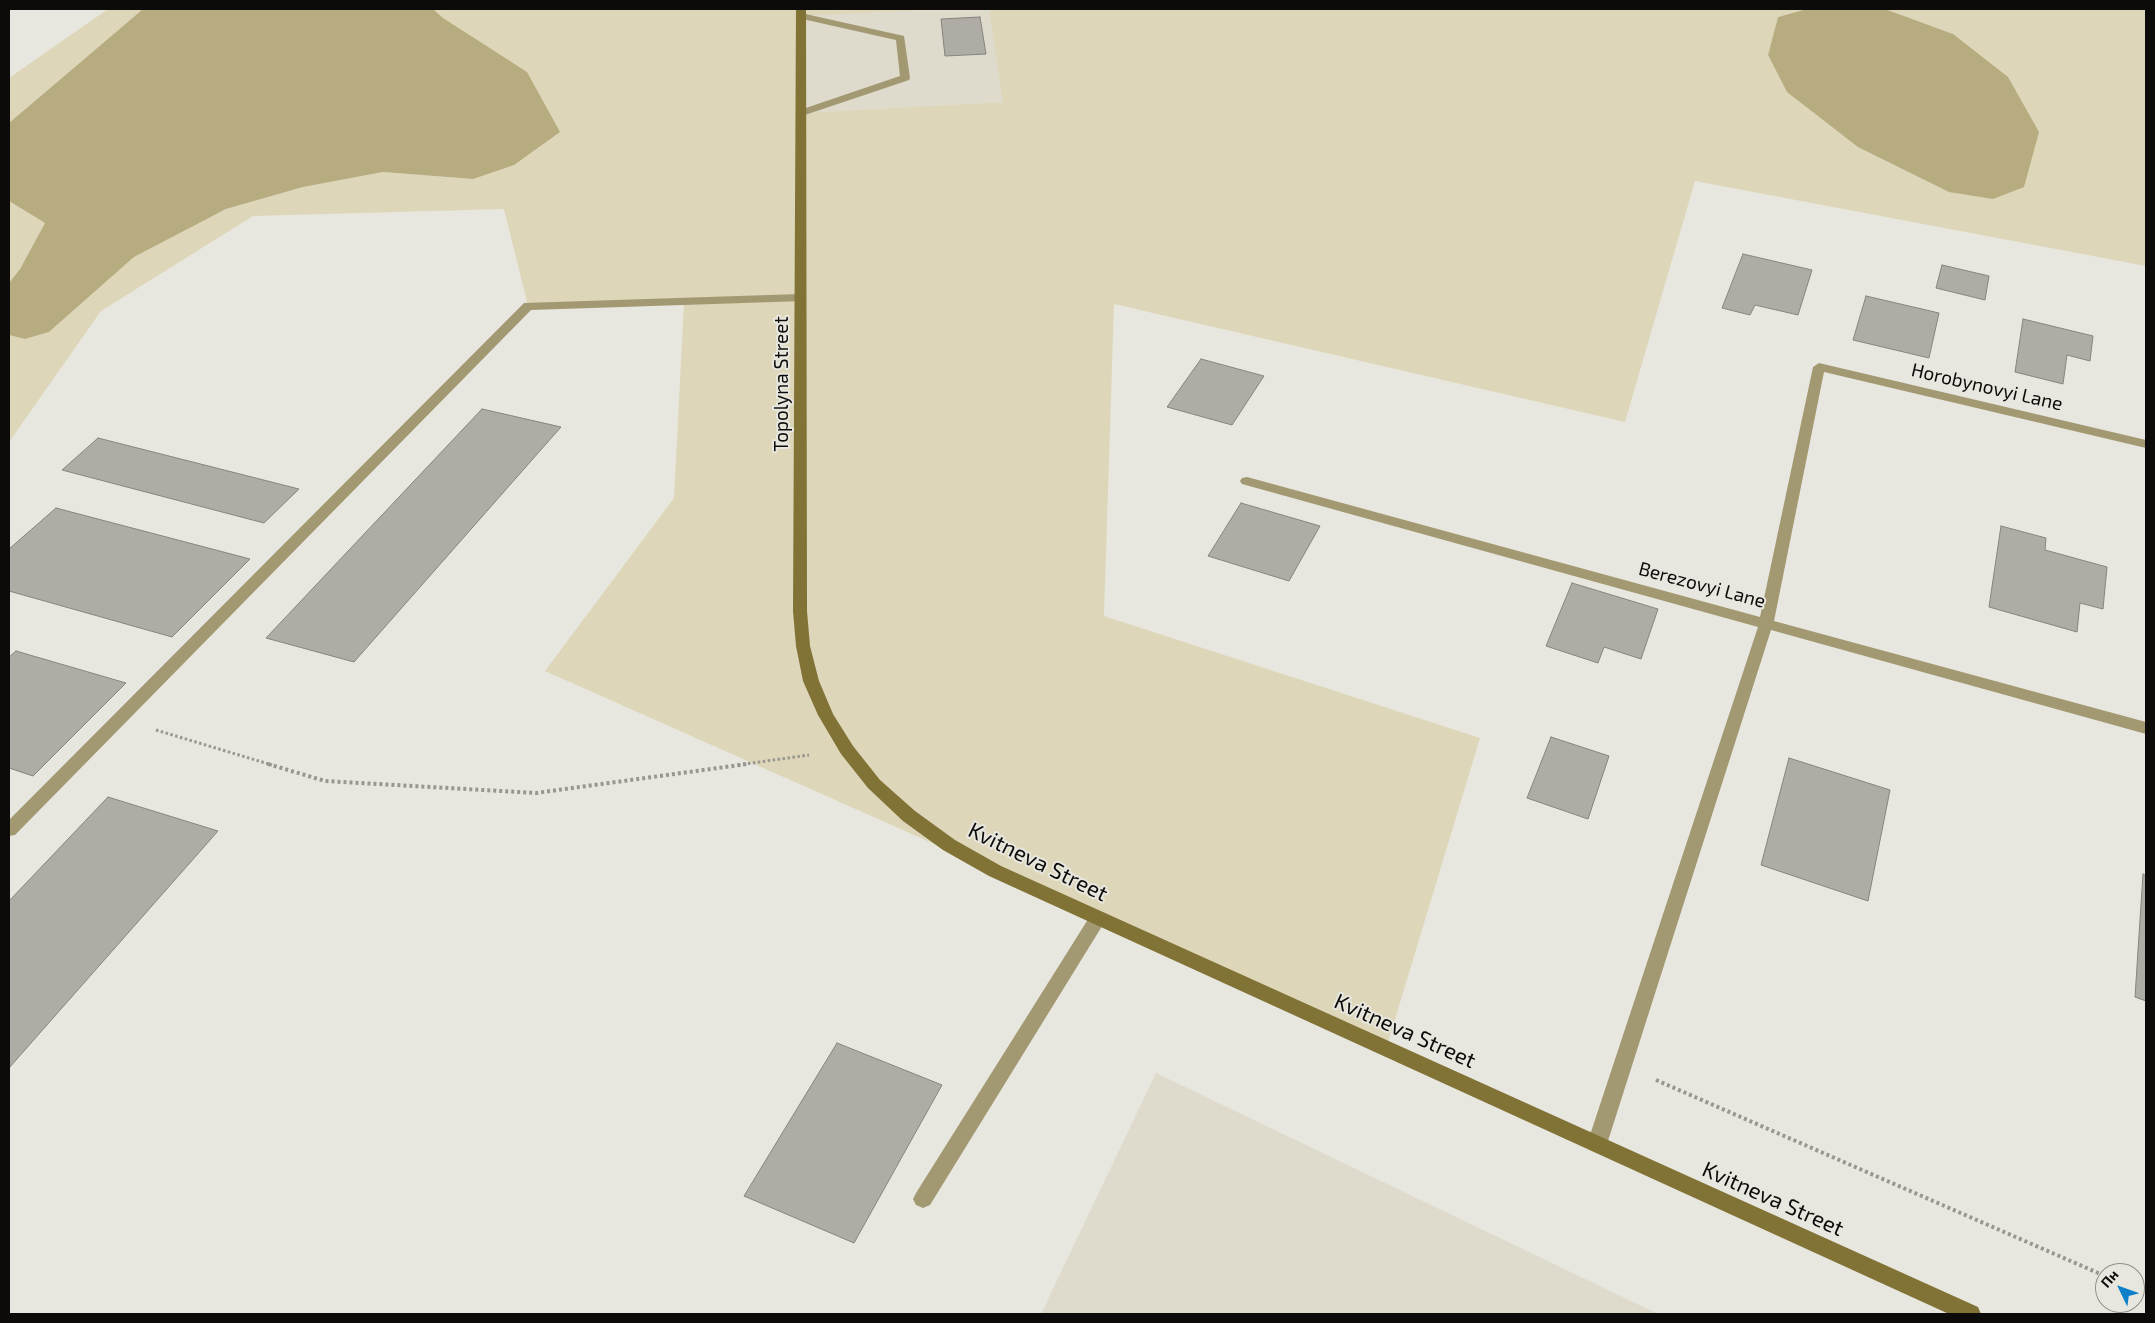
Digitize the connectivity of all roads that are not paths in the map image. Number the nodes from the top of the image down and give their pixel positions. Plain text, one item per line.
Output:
1 (801, 12) edge
2 (801, 114) junction
3 (800, 298) junction
4 (2146, 444) edge
5 (1247, 481) dead end
6 (1766, 624) junction
7 (2146, 728) edge
8 (847, 750) joint
9 (9, 830) edge
10 (1098, 918) junction
11 (1597, 1144) junction
12 (923, 1199) dead end
13 (1971, 1314) edge

1 - 2 main road, Topolyna Street
1 - 2 street
2 - 3 main road, Topolyna Street
3 - 8 main road, Topolyna Street
3 - 9 street
4 - 6 street, Horobynovyi Lane
5 - 6 street, Berezovyi Lane
6 - 7 street, Berezovyi Lane
6 - 11 street
8 - 10 main road, Kvitneva Street
10 - 11 main road, Kvitneva Street
10 - 12 street
11 - 13 main road, Kvitneva Street

